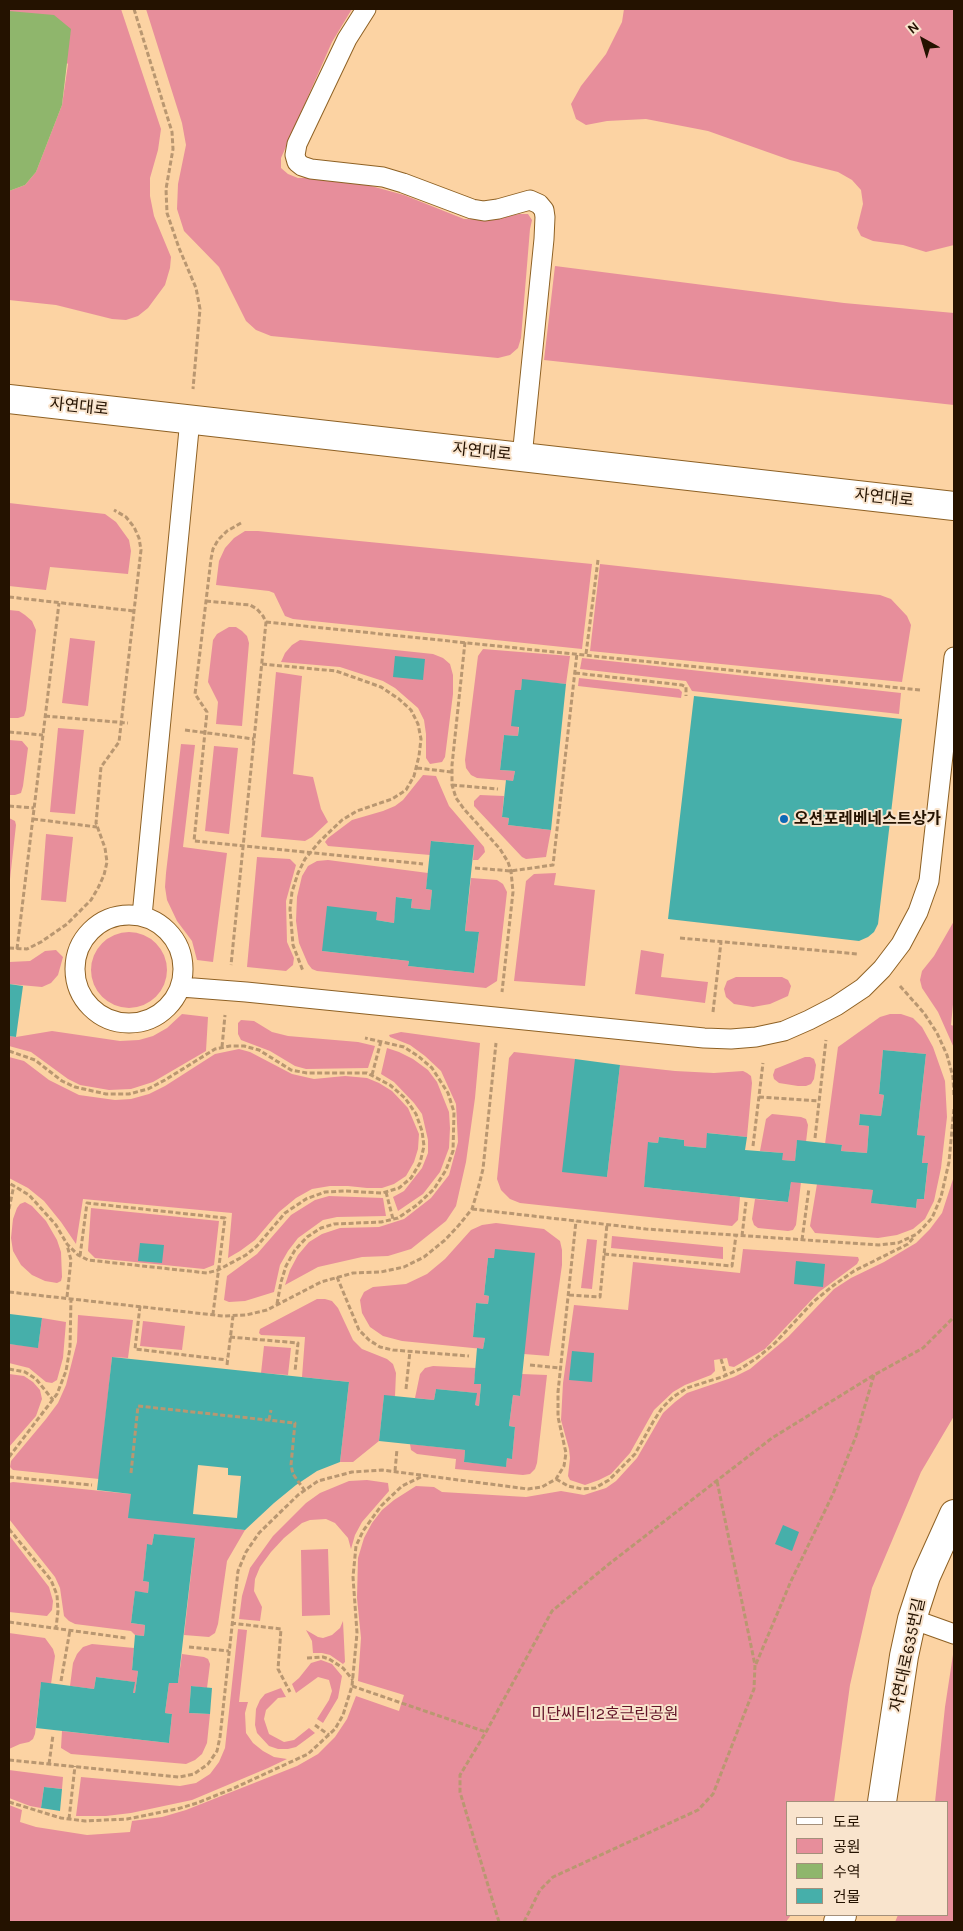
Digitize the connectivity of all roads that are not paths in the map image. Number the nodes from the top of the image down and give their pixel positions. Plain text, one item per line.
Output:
1 (366, 9) edge
2 (9, 399) edge
3 (190, 420) junction
4 (522, 457) junction
5 (954, 506) edge
6 (954, 657) edge
7 (142, 916) junction
8 (181, 987) junction
9 (954, 1514) edge
10 (912, 1619) junction
11 (954, 1634) edge
12 (882, 1801) edge

1 - 4 lane
2 - 3 main road, 자연대로
3 - 4 main road, 자연대로
3 - 7 lane
4 - 5 main road, 자연대로
6 - 8 lane
7 - 8 lane
7 - 8 lane
9 - 10 main road, 자연대로635번길
10 - 11 lane
10 - 12 main road, 자연대로635번길

